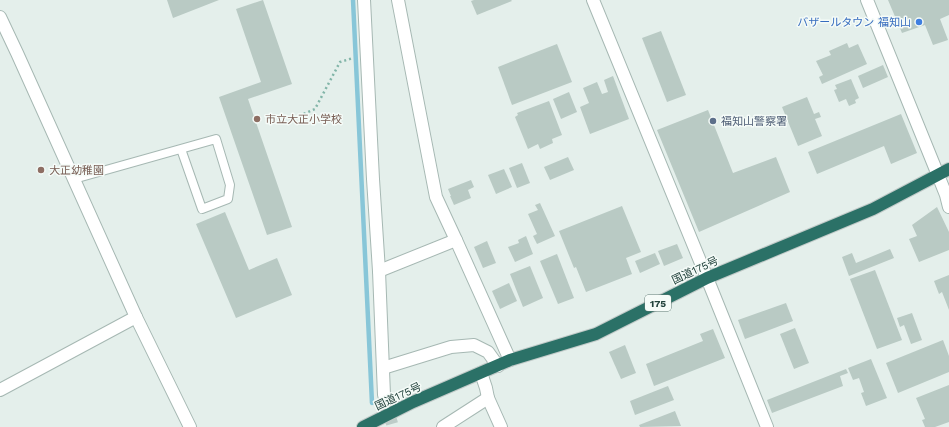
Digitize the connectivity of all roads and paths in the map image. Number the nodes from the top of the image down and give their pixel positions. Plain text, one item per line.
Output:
1 (364, 0) edge
2 (398, 0) edge
3 (593, 0) edge
4 (867, 0) edge
5 (0, 17) edge
6 (340, 62) dead end
7 (290, 120) dead end
8 (181, 149) junction
9 (949, 168) edge
10 (938, 175) junction
11 (74, 179) junction
12 (949, 207) edge
13 (456, 240) junction
14 (379, 271) junction
15 (707, 278) junction
16 (136, 318) junction
17 (510, 360) junction
18 (498, 366) junction
19 (383, 368) junction
20 (481, 373) junction
21 (0, 390) edge
22 (384, 395) tunnel mouth
23 (488, 398) junction
24 (190, 427) edge
25 (363, 427) edge
26 (443, 427) edge
27 (501, 427) edge
28 (767, 427) edge

1 - 14 street
2 - 13 street
3 - 15 street
4 - 10 street
5 - 11 street
6 - 7 path
8 - 8 lane
8 - 11 lane
9 - 10 highway, 国道175号 / 175
10 - 12 street
10 - 15 highway, 国道175号 / 175
11 - 16 street
13 - 14 street
13 - 17 street
14 - 19 street
15 - 17 highway, 国道175号 / 175
15 - 28 street
16 - 21 street
16 - 24 street
17 - 18 highway, 国道175号 / 175
18 - 19 street
18 - 20 highway, 国道175号 / 175
19 - 22 street
20 - 23 street
20 - 25 highway, 国道175号 / 175
23 - 26 street
23 - 27 street

